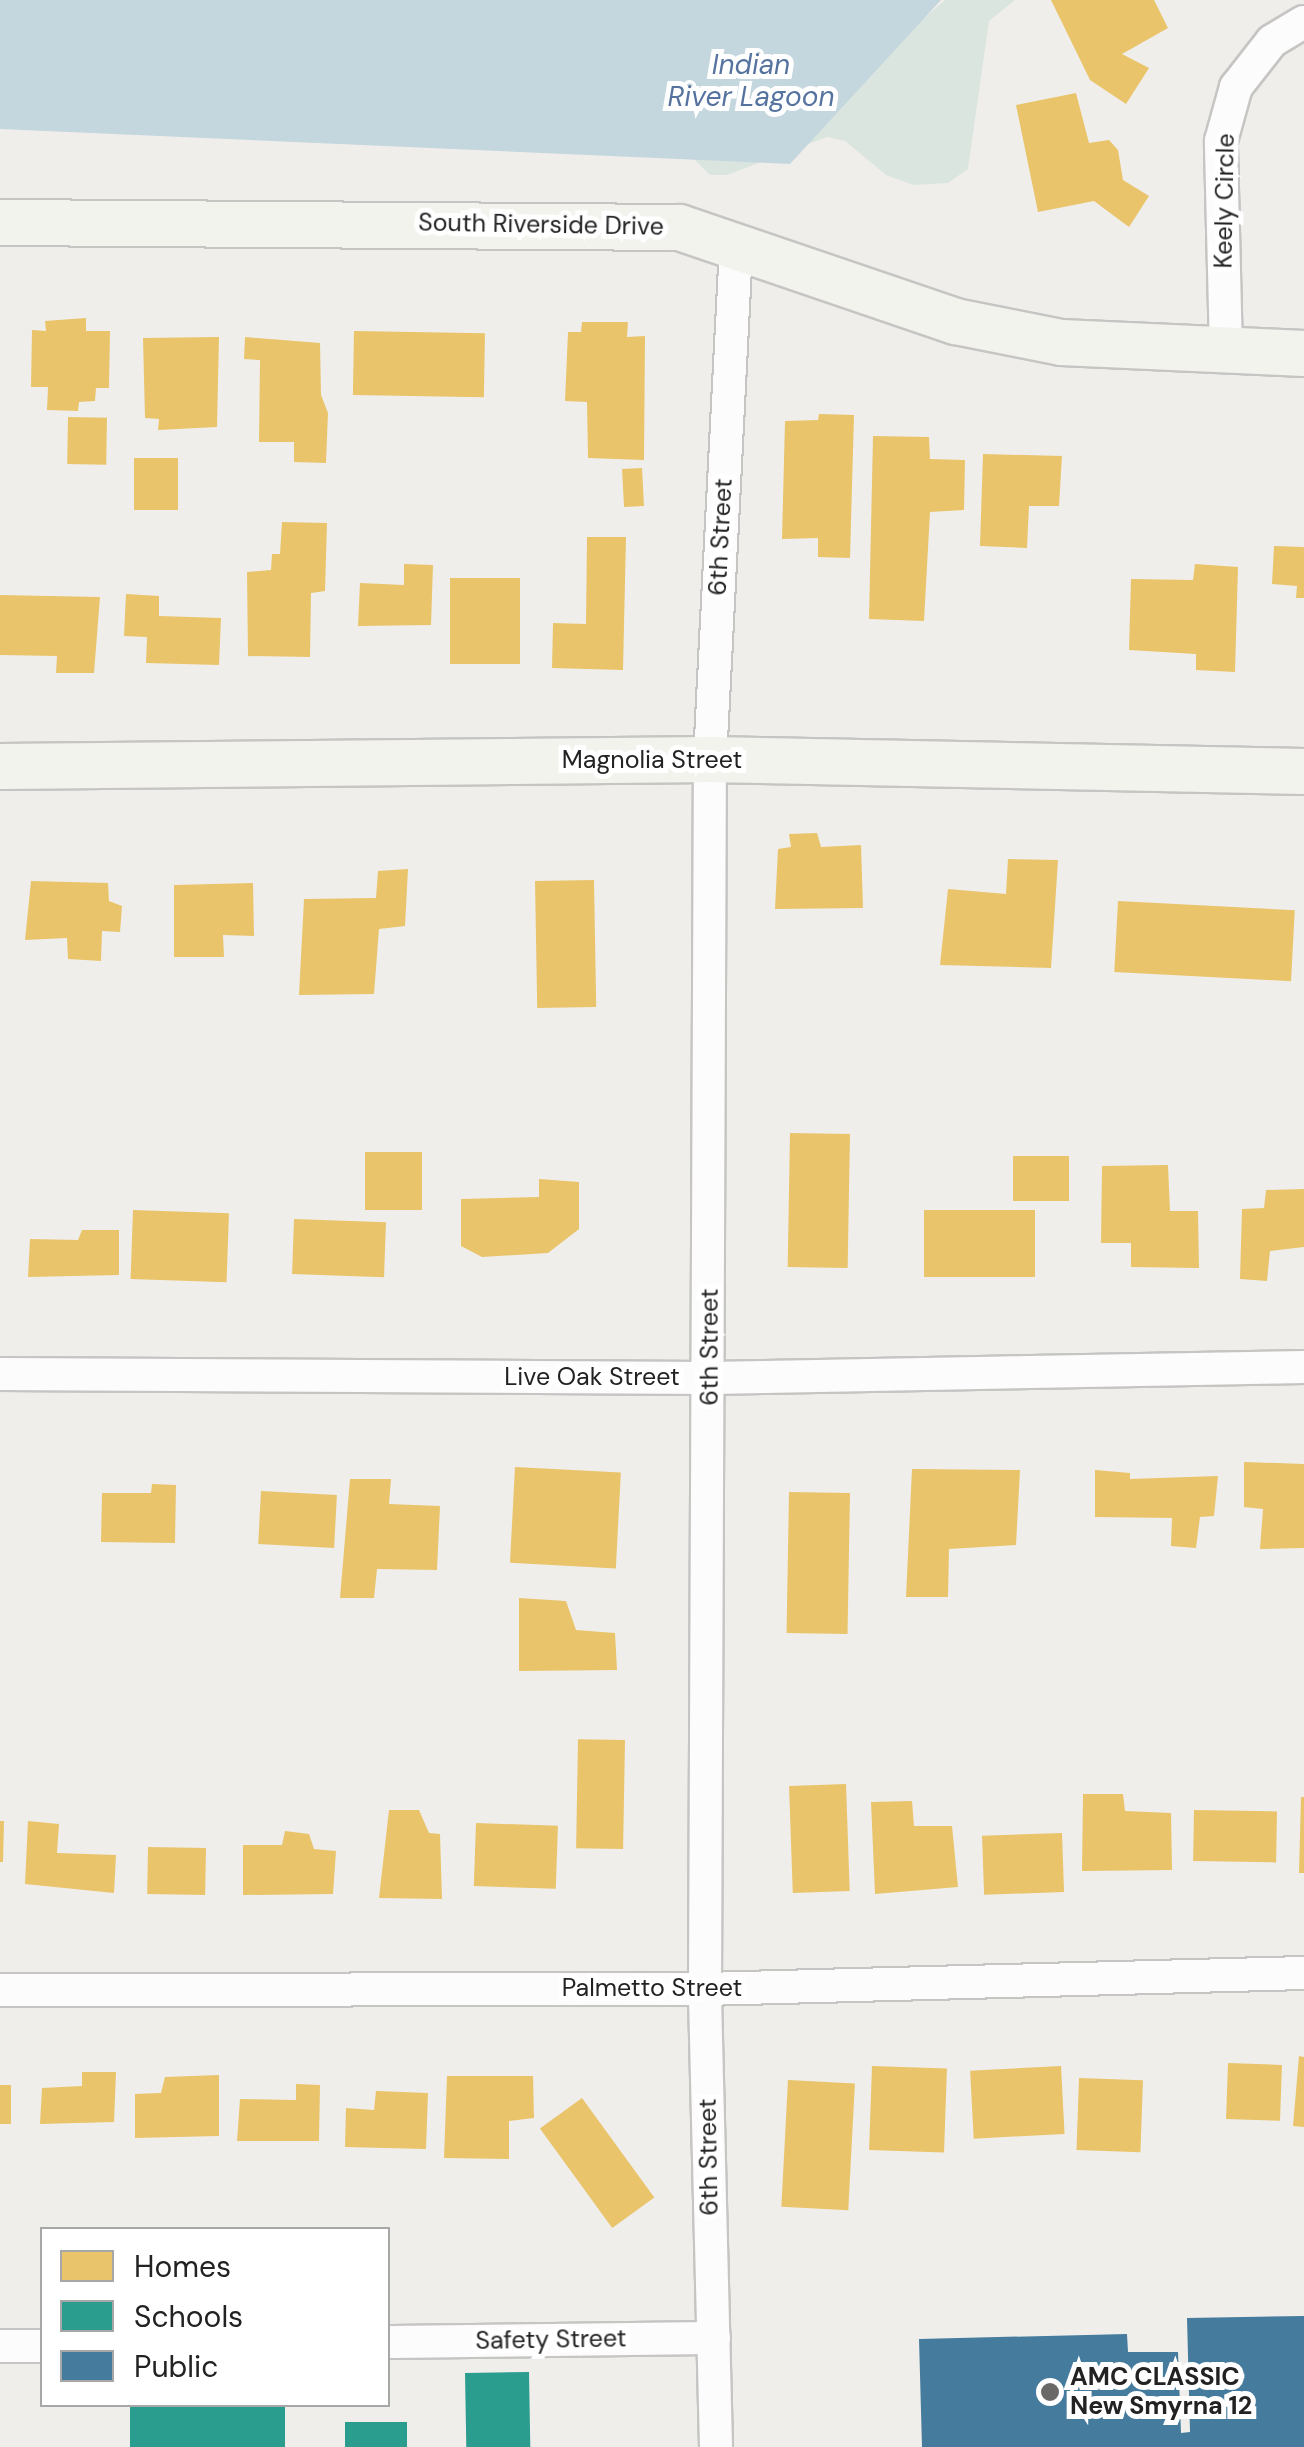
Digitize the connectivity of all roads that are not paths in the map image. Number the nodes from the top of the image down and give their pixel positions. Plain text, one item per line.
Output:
1 (1304, 22) edge
2 (0, 222) edge
3 (736, 248) junction
4 (1226, 352) junction
5 (1304, 352) edge
6 (710, 759) junction
7 (0, 766) edge
8 (1304, 771) edge
9 (1304, 1366) edge
10 (0, 1374) edge
11 (710, 1378) junction
12 (1304, 1973) edge
13 (705, 1989) junction
14 (0, 1990) edge
15 (714, 2338) junction
16 (390, 2342) edge
17 (0, 2346) edge
18 (40, 2346) edge
19 (716, 2447) edge

1 - 4 street, Keely Circle
2 - 3 street, South Riverside Drive
3 - 4 street, South Riverside Drive
3 - 6 street, 6th Street
4 - 5 street, South Riverside Drive
6 - 7 street, Magnolia Street
6 - 8 street, Magnolia Street
6 - 11 street, 6th Street
9 - 11 street, Live Oak Street
10 - 11 street, Live Oak Street
11 - 13 street, 6th Street
12 - 13 street, Palmetto Street
13 - 14 street, Palmetto Street
13 - 15 street, 6th Street
15 - 16 street, Safety Street
15 - 19 street, 6th Street
17 - 18 street

